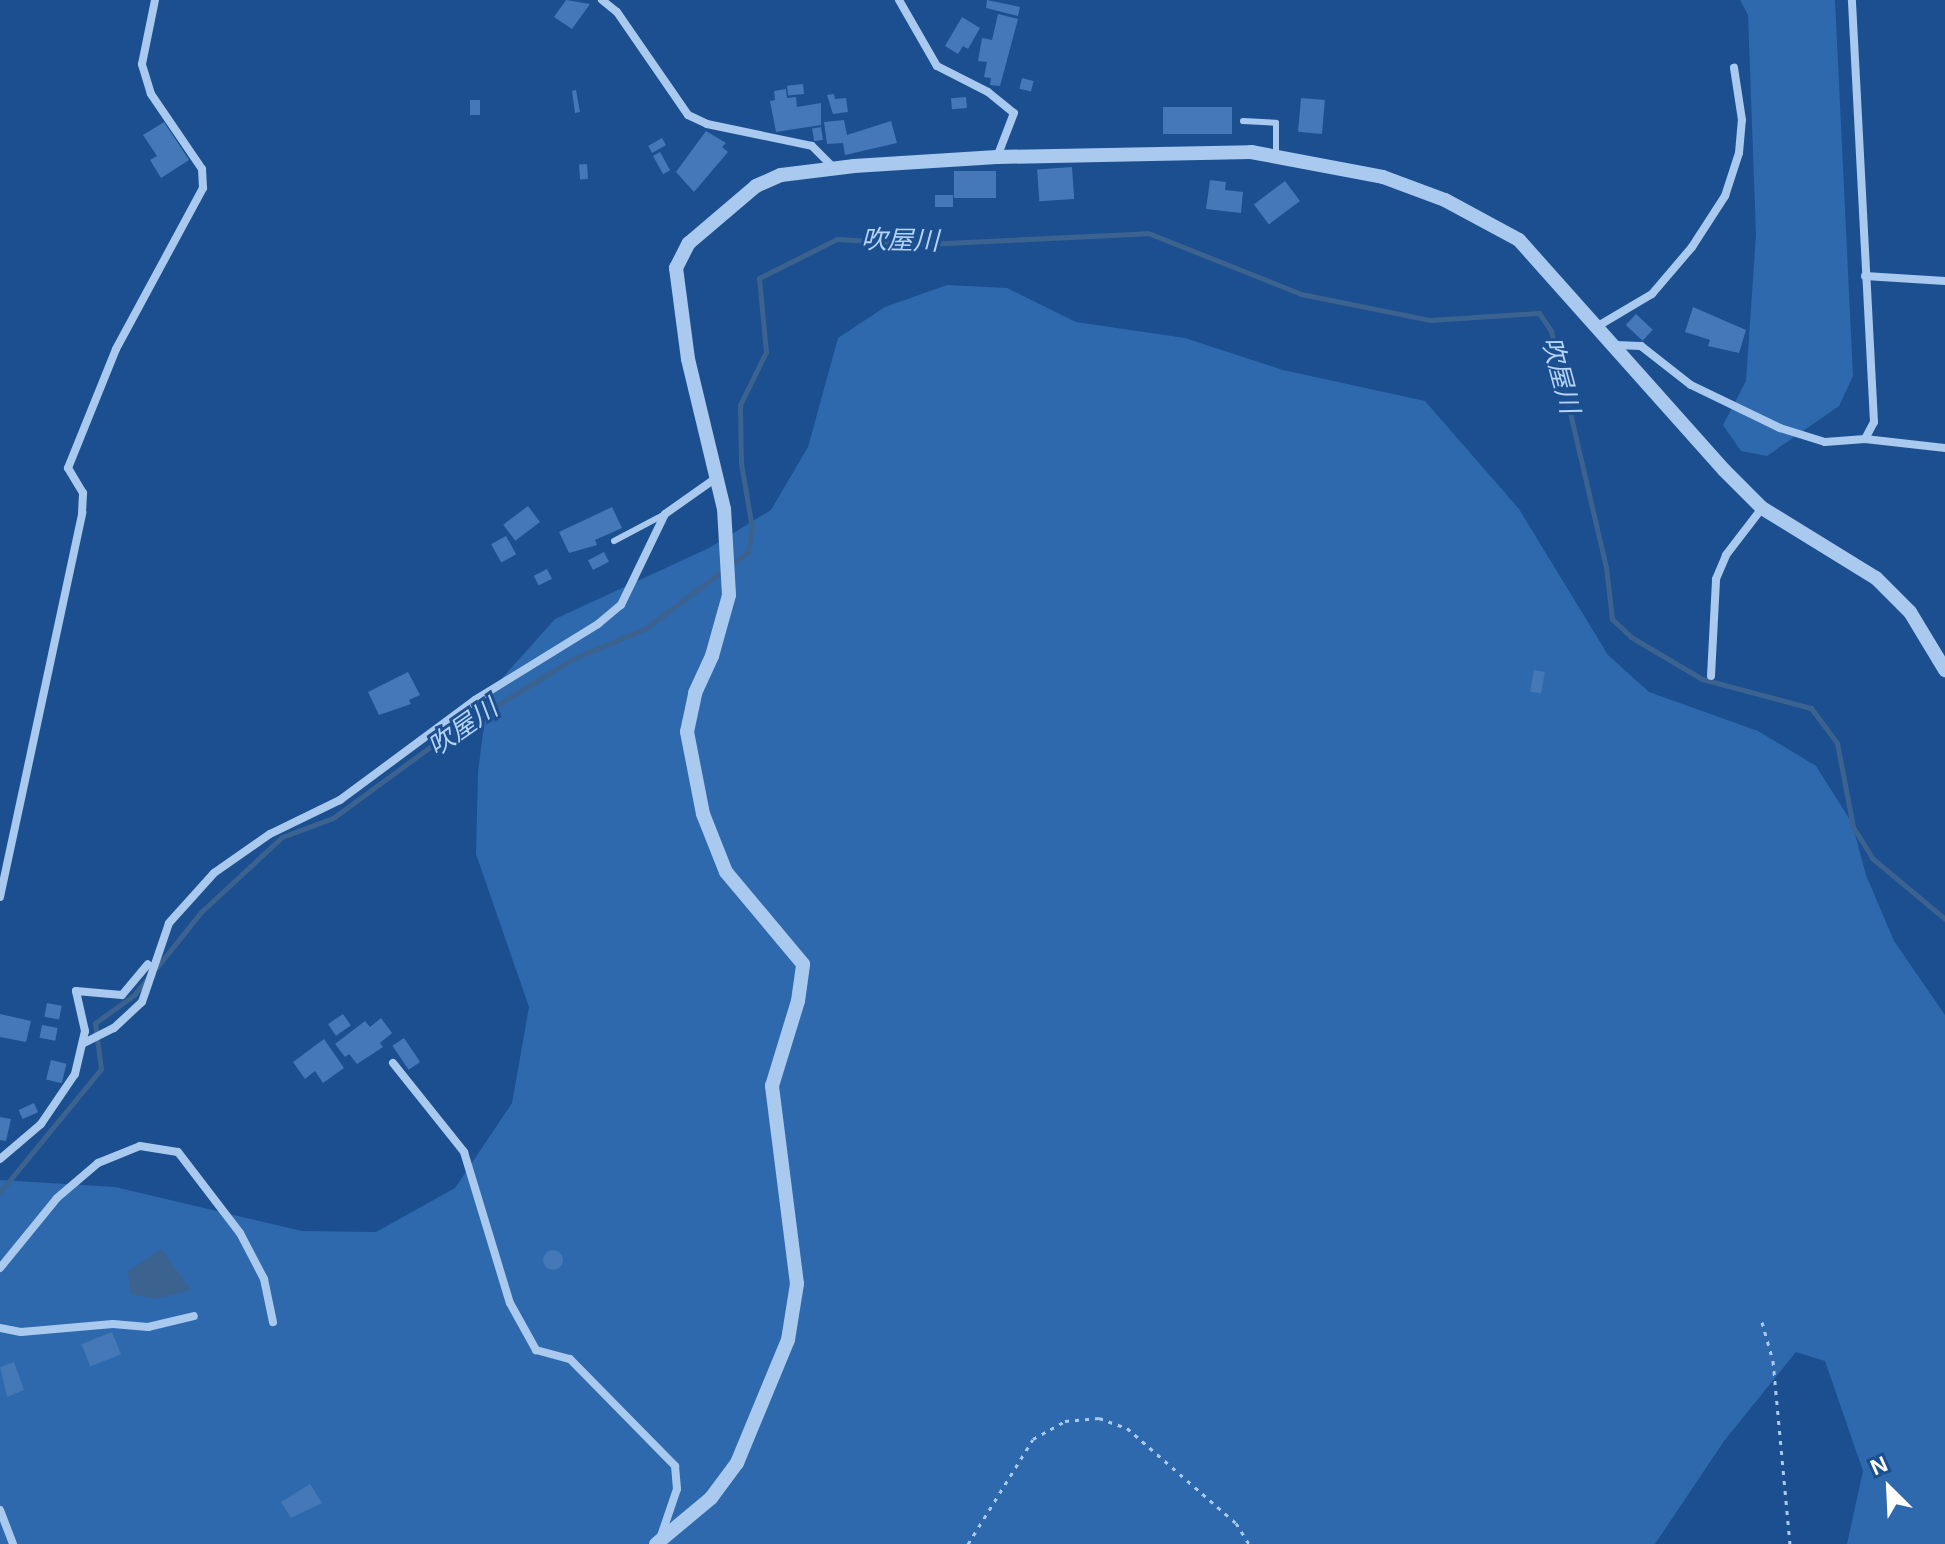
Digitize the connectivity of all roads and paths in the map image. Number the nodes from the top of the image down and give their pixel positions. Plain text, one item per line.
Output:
1 (155, 0) edge
2 (602, 0) edge
3 (899, 0) edge
4 (1852, 0) edge
5 (1734, 68) dead end
6 (1243, 121) dead end
7 (1276, 155) junction
8 (997, 157) junction
9 (833, 167) junction
10 (1865, 276) junction
11 (1945, 281) edge
12 (1598, 326) junction
13 (1615, 345) junction
14 (1865, 439) junction
15 (1945, 448) edge
16 (716, 478) junction
17 (1762, 508) junction
18 (665, 514) junction
19 (614, 541) dead end
20 (1944, 659) edge
21 (1711, 676) dead end
22 (0, 897) edge
23 (148, 964) dead end
24 (84, 1043) junction
25 (393, 1063) dead end
26 (0, 1159) edge
27 (0, 1268) edge
28 (194, 1316) dead end
29 (273, 1322) dead end
30 (1762, 1322) dead end
31 (0, 1328) edge
32 (0, 1510) edge
33 (657, 1543) edge
34 (13, 1544) edge
35 (968, 1544) edge
36 (1249, 1544) edge
37 (1790, 1544) edge

1 - 22 street
2 - 9 street
3 - 8 street
4 - 10 street
5 - 12 street
6 - 7 lane
7 - 8 street
7 - 12 street
8 - 9 street
9 - 16 street
10 - 11 street
10 - 14 street
12 - 13 street
13 - 14 street
13 - 17 street
14 - 15 street
16 - 18 street
16 - 33 street
17 - 20 street
17 - 21 street
18 - 19 lane
18 - 24 street
23 - 24 street
24 - 26 street
25 - 33 street
27 - 29 street
28 - 31 street
30 - 37 path
32 - 34 street
35 - 36 path

